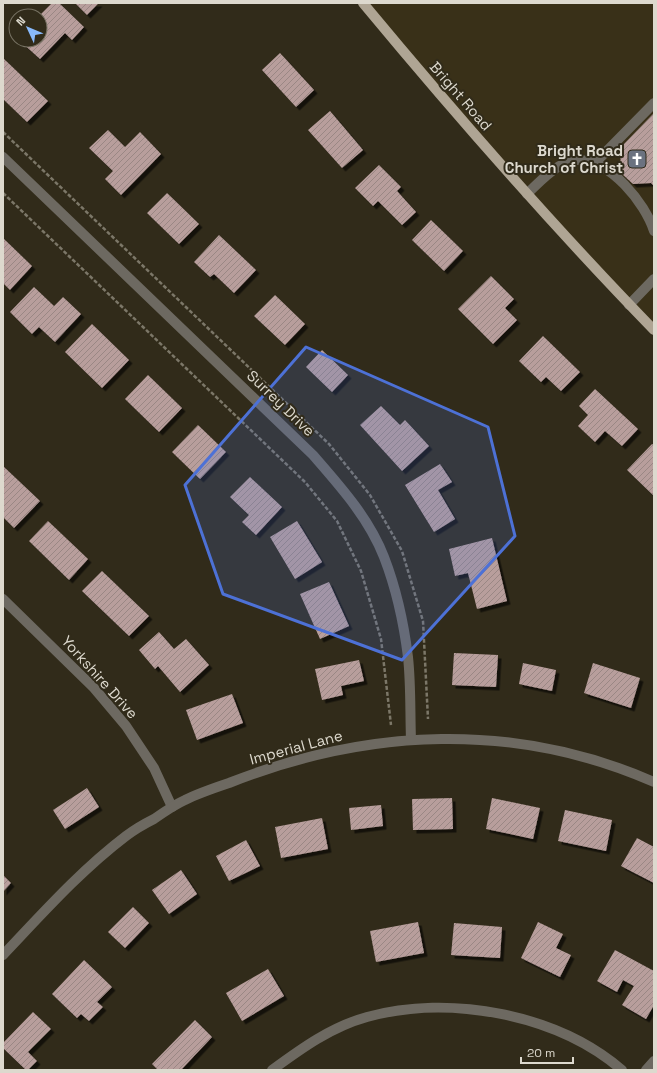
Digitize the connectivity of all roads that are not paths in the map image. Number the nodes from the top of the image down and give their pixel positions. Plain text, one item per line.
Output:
1 (363, 3) edge
2 (654, 103) edge
3 (3, 157) edge
4 (595, 163) junction
5 (527, 194) junction
6 (654, 231) edge
7 (654, 278) edge
8 (629, 305) junction
9 (654, 330) edge
10 (3, 599) edge
11 (411, 740) junction
12 (654, 782) edge
13 (172, 807) junction
14 (3, 955) edge
15 (654, 1061) edge
16 (286, 1066) edge
17 (272, 1070) edge
18 (622, 1070) edge
19 (646, 1070) edge

1 - 5 main road, Bright Road
2 - 4 street
3 - 11 street, Surrey Drive
4 - 5 street
4 - 6 street
5 - 8 main road, Bright Road
7 - 8 street
8 - 9 main road, Bright Road
10 - 13 street, Yorkshire Drive
11 - 12 street, Imperial Lane
11 - 13 street, Imperial Lane
13 - 14 street, Imperial Lane
15 - 19 street
16 - 17 street
16 - 18 street

